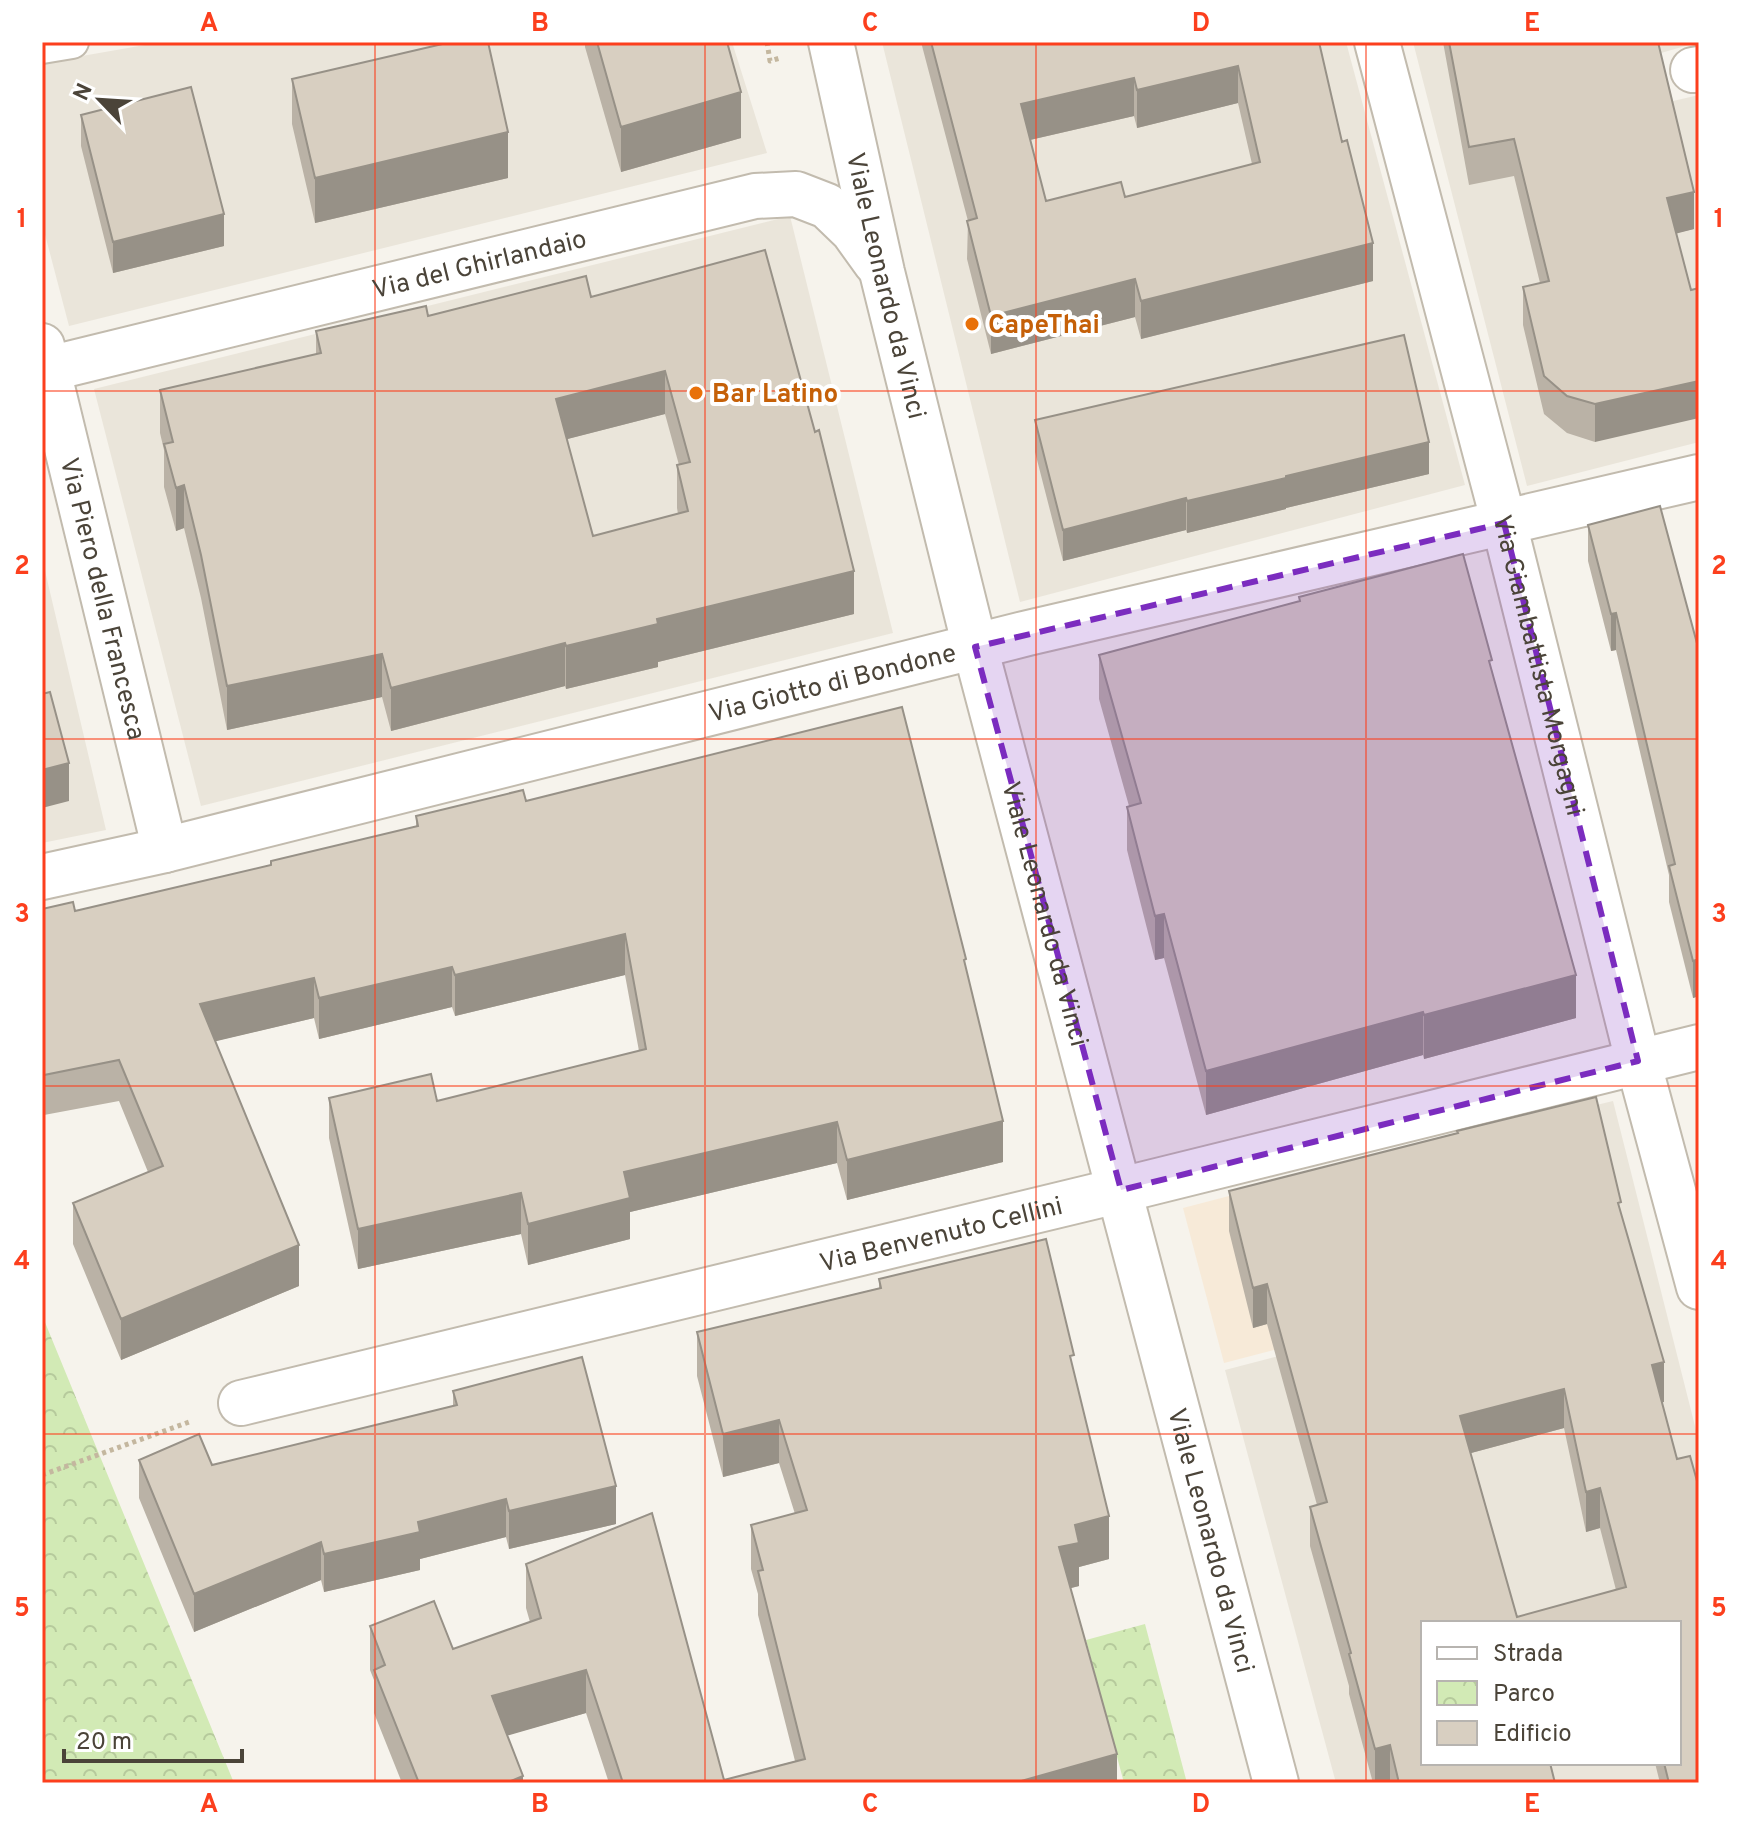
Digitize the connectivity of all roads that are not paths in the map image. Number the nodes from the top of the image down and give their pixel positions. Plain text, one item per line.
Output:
1 (72, 42) edge
2 (831, 42) edge
3 (1377, 42) edge
4 (42, 47) edge
5 (882, 272) junction
6 (45, 358) edge
7 (1699, 477) edge
8 (1504, 523) junction
9 (975, 647) junction
10 (165, 850) junction
11 (42, 877) edge
12 (1699, 1047) edge
13 (1638, 1061) junction
14 (1121, 1190) junction
15 (1699, 1287) edge
16 (241, 1403) road end
17 (1276, 1783) edge

1 - 4 lane
2 - 5 street, Viale Leonardo da Vinci
3 - 8 street, Via Giambattista Morgagni
5 - 6 street, Via del Ghirlandaio
5 - 9 street, Viale Leonardo da Vinci
6 - 10 street, Via Piero della Francesca
7 - 8 street, Via Giotto di Bondone
8 - 9 street, Via Giotto di Bondone
8 - 13 street, Via Giambattista Morgagni
9 - 10 street, Via Giotto di Bondone
9 - 14 street, Viale Leonardo da Vinci
10 - 11 street, Via Giotto di Bondone
12 - 13 street, Via Benvenuto Cellini
13 - 14 street, Via Benvenuto Cellini
13 - 15 street, Via Giambattista Morgagni
14 - 16 street, Via Benvenuto Cellini
14 - 17 street, Viale Leonardo da Vinci

